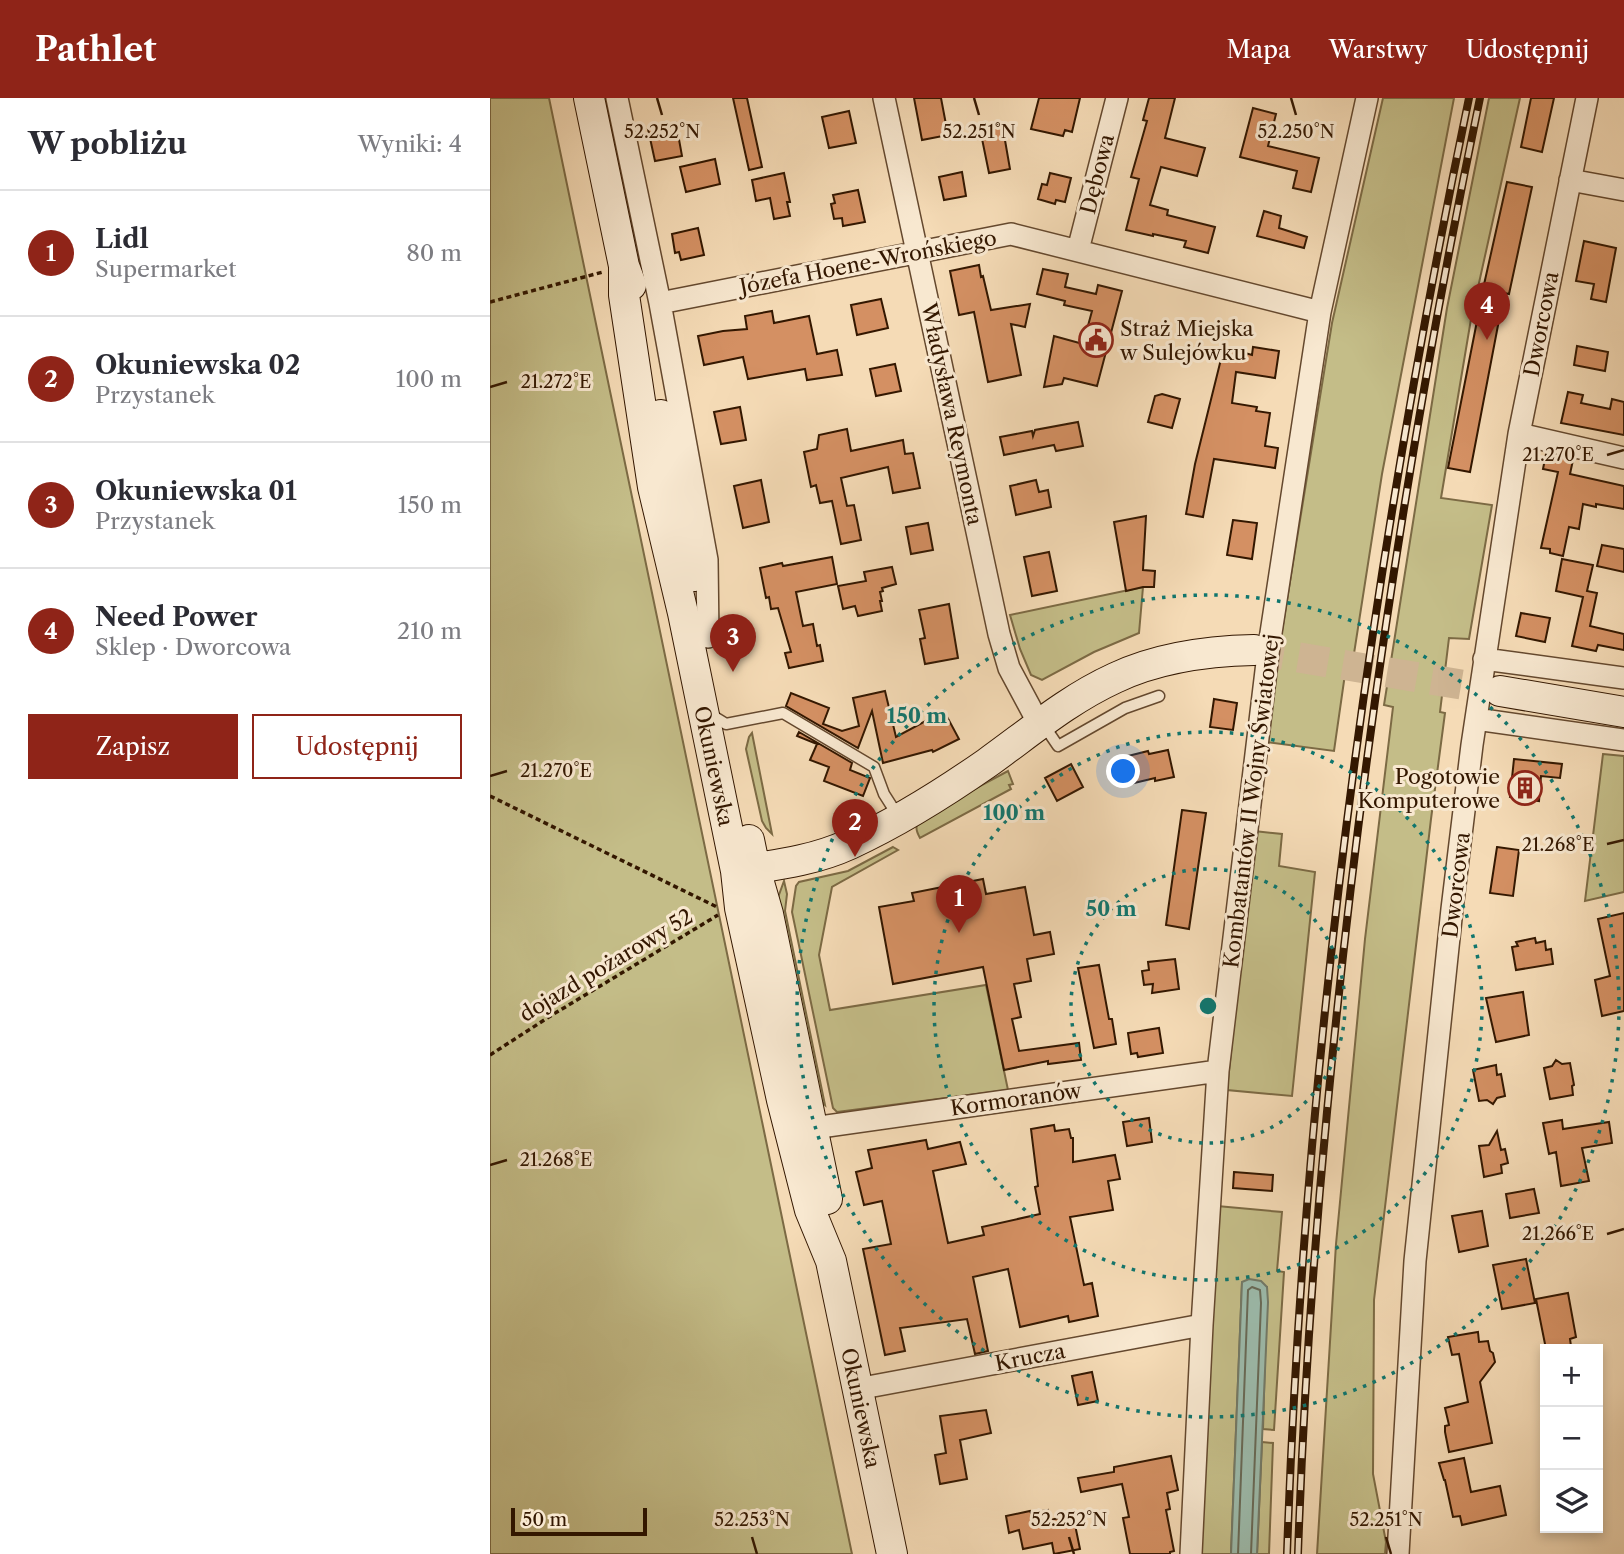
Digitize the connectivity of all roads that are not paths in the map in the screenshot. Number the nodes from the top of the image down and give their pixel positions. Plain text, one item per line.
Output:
1 (589, 98) edge
2 (617, 98) edge
3 (884, 98) edge
4 (1117, 98) edge
5 (1367, 98) edge
6 (1587, 98) edge
7 (1570, 180) junction
8 (1624, 190) edge
9 (1078, 250) junction
10 (917, 252) junction
11 (624, 266) junction
12 (660, 303) junction
13 (1320, 312) junction
14 (1519, 434) junction
15 (1624, 458) edge
16 (708, 637) junction
17 (1254, 650) tunnel mouth
18 (1484, 659) junction
19 (1624, 678) edge
20 (1500, 691) tunnel mouth
21 (1159, 696) dead end
22 (700, 698) junction
23 (1624, 712) edge
24 (1476, 719) junction
25 (1040, 723) junction
26 (726, 724) junction
27 (1624, 740) edge
28 (899, 818) junction
29 (746, 870) junction
30 (1219, 1071) junction
31 (813, 1128) junction
32 (831, 1261) junction
33 (1202, 1325) junction
34 (858, 1389) junction
35 (892, 1554) edge
36 (1191, 1554) edge
37 (1398, 1554) edge

1 - 11 main road, Okuniewska
2 - 12 street, Okuniewska
3 - 10 street, Władysława Reymonta
4 - 9 street, Dębowa
5 - 13 street, Kombatantów II Wojny Światowej
6 - 7 street, Dworcowa
7 - 8 street
7 - 14 street, Dworcowa
9 - 10 street, Józefa Hoene-Wrońskiego
9 - 13 street, Józefa Hoene-Wrońskiego
10 - 12 street, Józefa Hoene-Wrońskiego
10 - 25 street, Władysława Reymonta
11 - 16 main road, Okuniewska
11 - 22 main road, Okuniewska
12 - 16 street, Okuniewska
13 - 30 street, Kombatantów II Wojny Światowej
14 - 15 street
14 - 18 street, Dworcowa
16 - 26 main road, Okuniewska
17 - 25 main road
18 - 19 street
18 - 24 street, Dworcowa
20 - 23 main road
21 - 25 lane
22 - 26 lane
22 - 29 main road, Okuniewska
24 - 27 street
24 - 37 street, Dworcowa
25 - 28 main road
26 - 28 lane
26 - 29 main road, Okuniewska
28 - 29 main road
29 - 31 main road, Okuniewska
29 - 32 main road, Okuniewska
30 - 31 street, Kormoranów
30 - 33 street, Kombatantów II Wojny Światowej
31 - 32 main road, Okuniewska
32 - 34 main road, Okuniewska
33 - 34 street, Krucza
33 - 36 street, Kombatantów II Wojny Światowej
34 - 35 main road, Okuniewska

